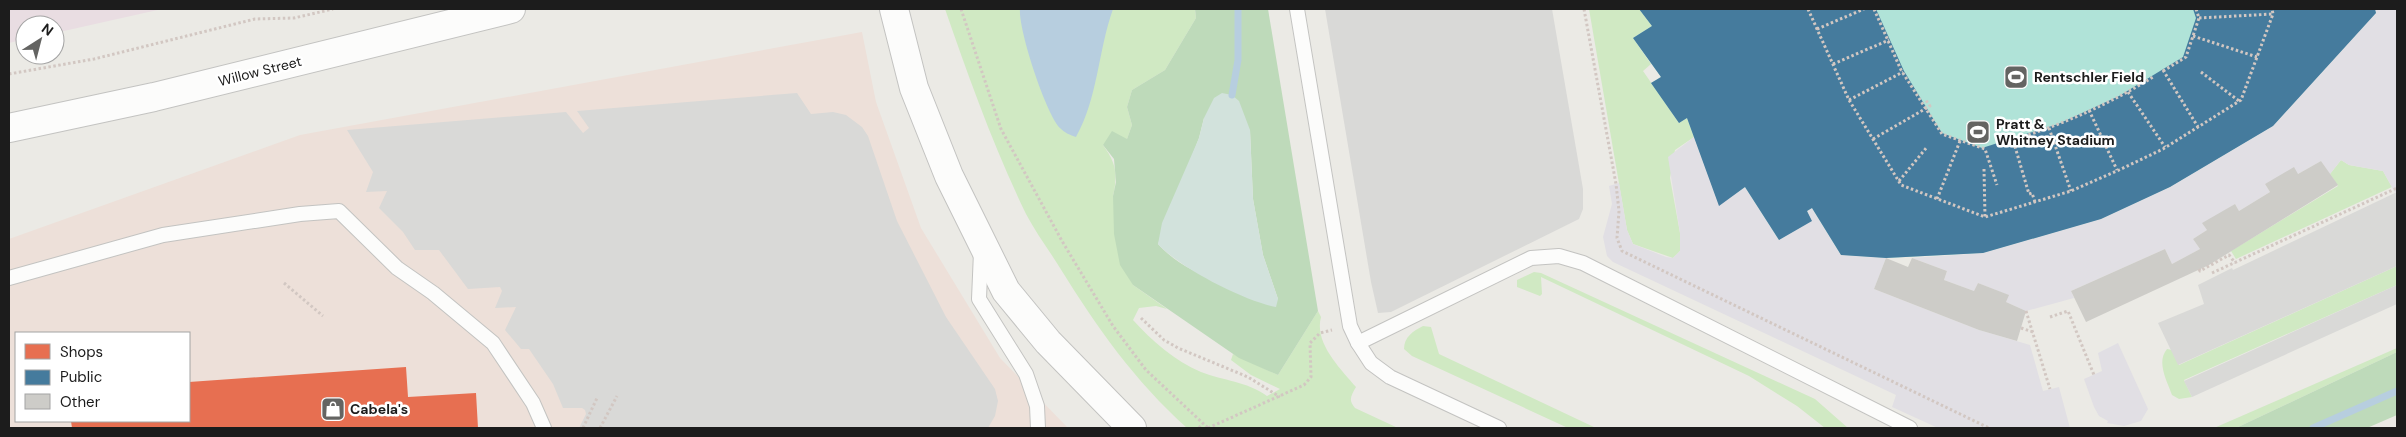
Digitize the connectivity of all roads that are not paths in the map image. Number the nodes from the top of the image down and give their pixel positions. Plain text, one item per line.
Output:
1 (511, 9) edge
2 (894, 9) edge
3 (1297, 9) edge
4 (9, 128) edge
5 (982, 241) junction
6 (9, 278) edge
7 (1358, 344) junction
8 (544, 428) edge
9 (1038, 428) edge
10 (1132, 428) edge
11 (1499, 428) edge
12 (1910, 428) edge

1 - 4 street, Willow Street
2 - 5 street
3 - 7 lane
5 - 9 lane
5 - 10 street
6 - 8 lane
7 - 11 lane
7 - 12 lane

